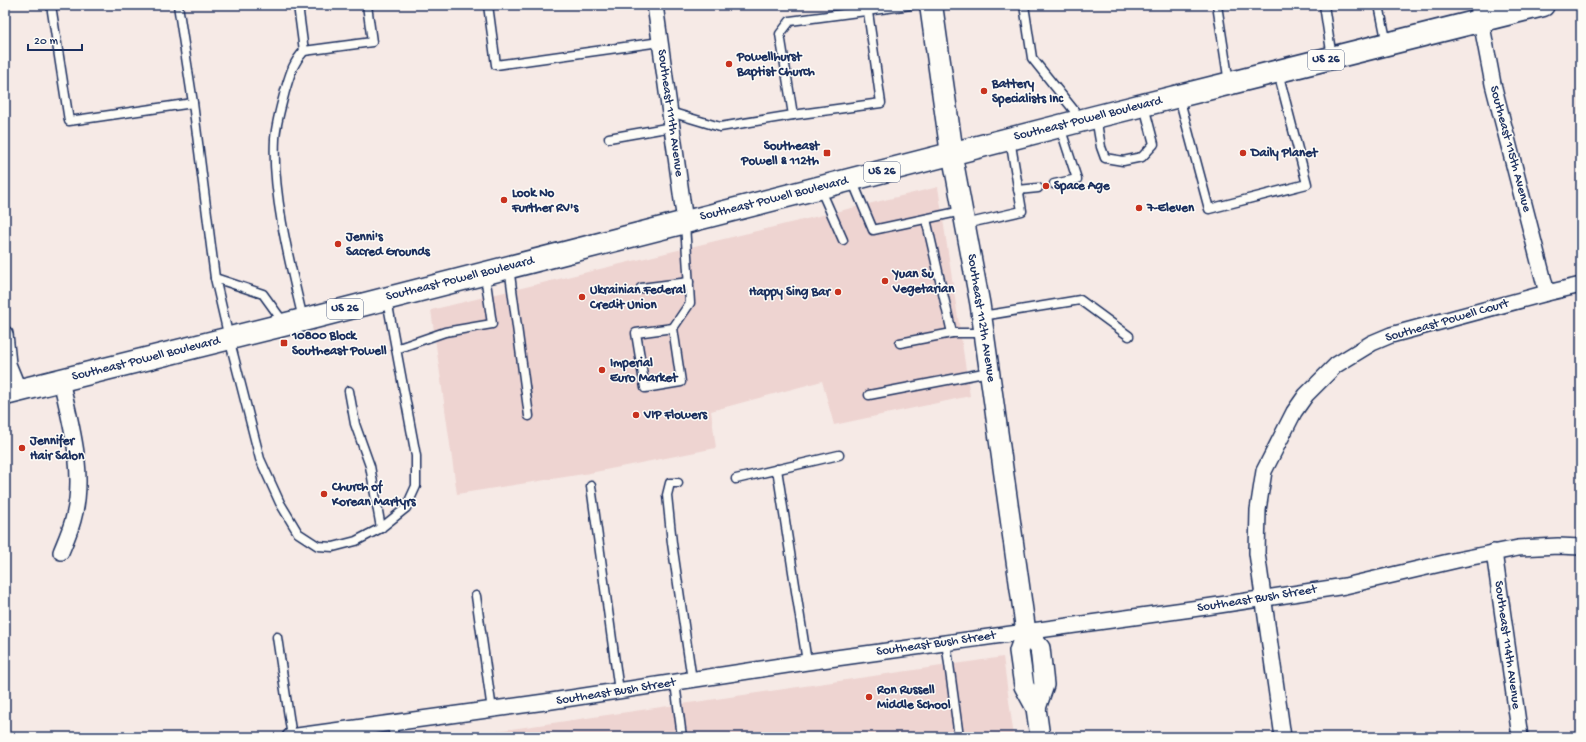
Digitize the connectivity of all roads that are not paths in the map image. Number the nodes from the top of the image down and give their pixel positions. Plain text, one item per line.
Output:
1 (52, 5) edge
2 (178, 5) edge
3 (298, 5) edge
4 (367, 5) edge
5 (488, 5) edge
6 (655, 5) edge
7 (911, 5) edge
8 (930, 5) edge
9 (1024, 5) edge
10 (1217, 5) edge
11 (1324, 5) edge
12 (1379, 5) edge
13 (1543, 5) edge
14 (868, 8) edge
15 (1479, 13) edge
16 (660, 42) junction
17 (1388, 45) junction
18 (304, 51) junction
19 (1333, 58) junction
20 (1278, 72) junction
21 (1229, 84) junction
22 (1179, 96) junction
23 (193, 103) junction
24 (1144, 105) junction
25 (670, 112) junction
26 (793, 115) junction
27 (1089, 119) junction
28 (1060, 126) junction
29 (672, 128) junction
30 (608, 138) dead end
31 (1010, 139) junction
32 (952, 154) junction
33 (852, 180) junction
34 (1054, 184) dead end
35 (820, 188) junction
36 (1038, 188) dead end
37 (1018, 190) junction
38 (964, 218) junction
39 (926, 219) junction
40 (685, 222) junction
41 (842, 240) dead end
42 (509, 267) junction
43 (485, 273) junction
44 (215, 278) junction
45 (689, 282) junction
46 (1581, 285) edge
47 (641, 288) dead end
48 (1547, 293) junction
49 (387, 298) junction
50 (294, 322) junction
51 (983, 324) junction
52 (672, 328) junction
53 (952, 333) junction
54 (5, 334) edge
55 (1129, 336) dead end
56 (229, 338) junction
57 (900, 343) dead end
58 (396, 349) junction
59 (990, 372) junction
60 (61, 380) junction
61 (349, 391) dead end
62 (12, 392) edge
63 (869, 395) dead end
64 (528, 416) dead end
65 (839, 455) dead end
66 (776, 469) junction
67 (736, 479) dead end
68 (678, 483) dead end
69 (591, 486) dead end
70 (380, 528) junction
71 (1581, 547) edge
72 (61, 552) dead end
73 (1494, 552) junction
74 (476, 596) dead end
75 (1264, 598) junction
76 (1026, 632) junction
77 (277, 637) dead end
78 (946, 642) junction
79 (806, 662) junction
80 (692, 680) junction
81 (675, 683) junction
82 (619, 691) junction
83 (492, 710) junction
84 (393, 730) edge
85 (682, 733) edge
86 (291, 737) edge
87 (959, 737) edge
88 (1040, 737) edge
89 (1283, 737) edge
90 (1520, 737) edge

1 - 23 lane
2 - 23 lane
3 - 18 lane
4 - 18 lane
5 - 16 lane
6 - 16 street, Southeast 111th Avenue
7 - 14 lane
8 - 32 main road, Southeast 112th Avenue
9 - 27 lane
10 - 21 lane
11 - 19 lane
12 - 17 lane
13 - 15 main road, Southeast Powell Boulevard / US 26
14 - 26 lane
14 - 26 lane
15 - 17 main road, Southeast Powell Boulevard / US 26
15 - 48 street, Southeast 115th Avenue
16 - 25 street, Southeast 111th Avenue
17 - 19 main road, Southeast Powell Boulevard / US 26
18 - 50 lane
19 - 20 main road, Southeast Powell Boulevard / US 26
20 - 21 main road, Southeast Powell Boulevard / US 26
20 - 22 lane
21 - 22 main road, Southeast Powell Boulevard / US 26
22 - 24 main road, Southeast Powell Boulevard / US 26
23 - 44 lane
24 - 27 main road, Southeast Powell Boulevard / US 26
24 - 27 lane
25 - 26 lane
25 - 29 street, Southeast 111th Avenue
27 - 28 main road, Southeast Powell Boulevard / US 26
28 - 31 main road, Southeast Powell Boulevard / US 26
28 - 34 lane
29 - 30 lane
29 - 40 street, Southeast 111th Avenue
31 - 32 main road, Southeast Powell Boulevard / US 26
31 - 37 lane
32 - 33 main road, Southeast Powell Boulevard / US 26
32 - 38 street, Southeast 112th Avenue
33 - 35 main road, Southeast Powell Boulevard / US 26
33 - 39 lane
35 - 40 main road, Southeast Powell Boulevard / US 26
35 - 41 lane
36 - 37 lane
37 - 38 lane
38 - 39 lane
38 - 51 street, Southeast 112th Avenue
39 - 53 lane
40 - 42 main road, Southeast Powell Boulevard / US 26
40 - 45 lane
42 - 43 main road, Southeast Powell Boulevard / US 26
42 - 64 lane
43 - 49 main road, Southeast Powell Boulevard / US 26
43 - 58 lane
44 - 50 lane
44 - 56 lane
45 - 47 lane
45 - 52 lane
46 - 48 street, Southeast Powell Court
48 - 75 street, Southeast Powell Court
49 - 50 main road, Southeast Powell Boulevard / US 26
49 - 58 lane
50 - 56 main road, Southeast Powell Boulevard / US 26
51 - 53 lane
51 - 55 lane
51 - 59 street, Southeast 112th Avenue
52 - 52 lane
53 - 57 lane
54 - 62 street
56 - 60 main road, Southeast Powell Boulevard / US 26
56 - 70 lane
58 - 70 lane
59 - 63 lane
59 - 76 street, Southeast 112th Avenue
60 - 62 main road, Southeast Powell Boulevard / US 26
60 - 72 street
61 - 70 lane
65 - 66 lane
66 - 67 lane
66 - 79 lane
68 - 80 lane
69 - 82 lane
71 - 73 street, Southeast Bush Street
73 - 75 street, Southeast Bush Street
73 - 90 street, Southeast 114th Avenue
74 - 83 lane
75 - 76 street, Southeast Bush Street
75 - 89 street, Southeast Powell Court
76 - 78 street, Southeast Bush Street
76 - 88 street
77 - 86 lane
78 - 79 street, Southeast Bush Street
78 - 87 lane
79 - 80 street, Southeast Bush Street
80 - 81 street, Southeast Bush Street
81 - 82 street, Southeast Bush Street
81 - 85 lane
82 - 83 street, Southeast Bush Street
83 - 84 street, Southeast Bush Street
84 - 86 street, Southeast Bush Street

